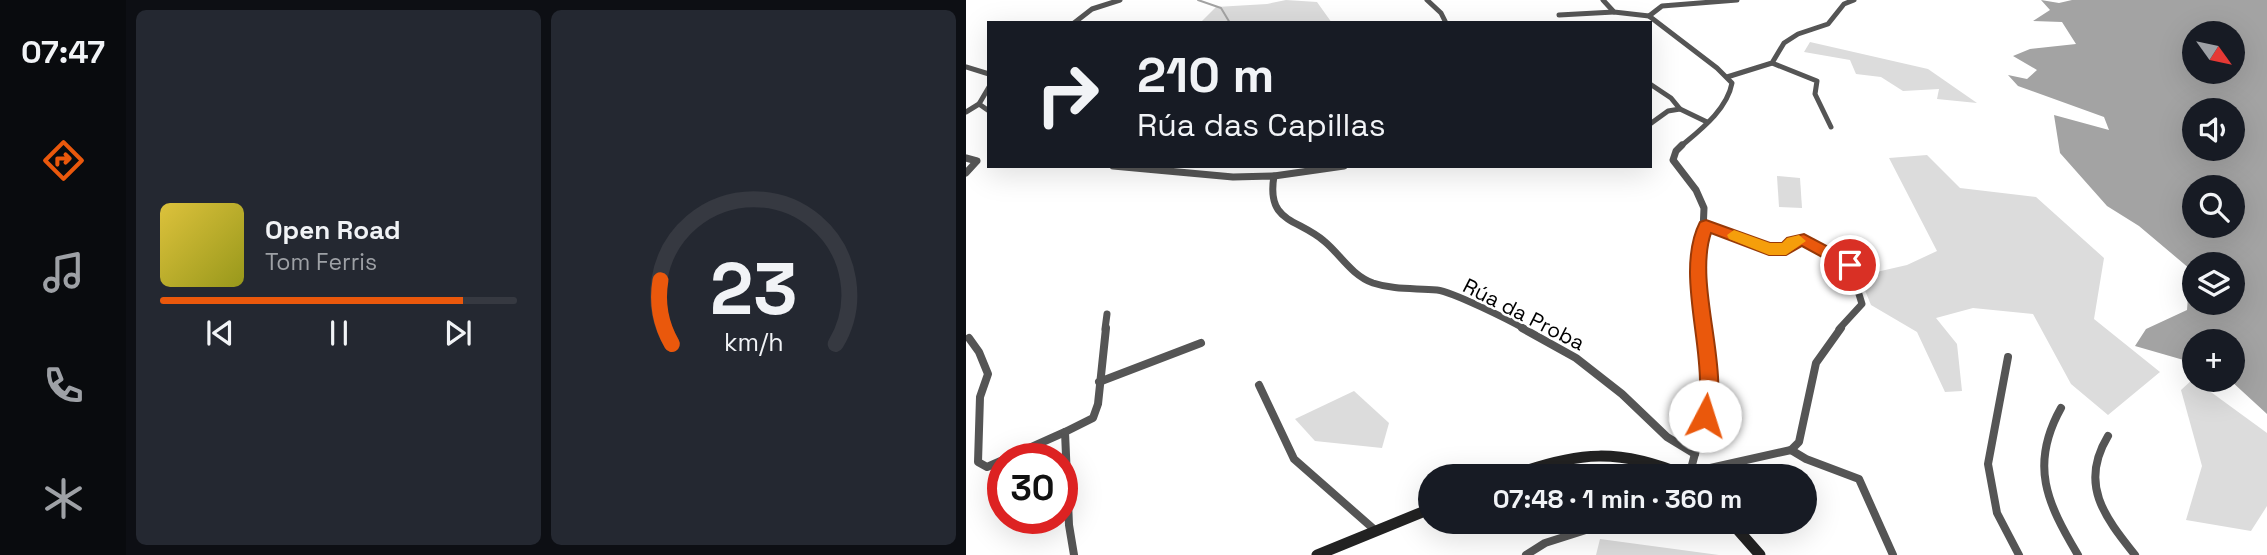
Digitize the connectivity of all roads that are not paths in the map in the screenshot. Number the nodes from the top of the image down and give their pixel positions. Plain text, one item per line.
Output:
1 (1097, 0) edge
2 (1120, 0) edge
3 (1427, 0) edge
4 (1603, 0) edge
5 (1737, 0) edge
6 (1854, 0) edge
7 (1692, 1) edge
8 (1092, 9) junction
9 (1614, 12) junction
10 (1559, 15) dead end
11 (1650, 16) junction
12 (1077, 21) edge
13 (1445, 21) edge
14 (1772, 63) junction
15 (966, 67) edge
16 (987, 73) edge
17 (1727, 77) junction
18 (1652, 85) edge
19 (987, 90) edge
20 (979, 104) junction
21 (1680, 109) junction
22 (987, 110) edge
23 (966, 112) edge
24 (1707, 122) junction
25 (1652, 123) edge
26 (1831, 127) dead end
27 (966, 158) edge
28 (1135, 168) edge
29 (1330, 168) edge
30 (966, 173) edge
31 (1274, 176) junction
32 (1706, 226) junction
33 (1107, 314) dead end
34 (969, 338) dead end
35 (1201, 343) dead end
36 (2008, 357) dead end
37 (1099, 382) junction
38 (1259, 385) dead end
39 (2061, 408) dead end
40 (1065, 432) junction
41 (2108, 436) dead end
42 (1041, 443) edge
43 (1791, 450) junction
44 (1695, 454) junction
45 (1542, 464) edge
46 (1643, 464) edge
47 (1692, 464) edge
48 (1727, 464) edge
49 (987, 467) edge
50 (1418, 514) edge
51 (1376, 531) junction
52 (1573, 534) edge
53 (1742, 534) edge
54 (1074, 555) edge
55 (1317, 555) edge
56 (1526, 555) edge
57 (1760, 555) edge
58 (1893, 555) edge
59 (2019, 555) edge
60 (2078, 555) edge
61 (2135, 555) edge

1 - 8 street
2 - 8 street
3 - 13 street
4 - 9 street
5 - 7 street
6 - 14 street
7 - 11 street
8 - 12 street
9 - 10 street
9 - 11 street
11 - 17 street
14 - 17 street
14 - 26 street
15 - 16 street
17 - 24 street
18 - 21 street
19 - 20 street
20 - 22 street
20 - 23 street
21 - 24 street
21 - 25 street
24 - 32 street
27 - 30 street
28 - 31 street
29 - 31 street
31 - 44 street, Rúa da Proba
32 - 43 street
32 - 44 street
33 - 37 street
34 - 49 street
35 - 37 street
36 - 59 street
37 - 40 street
38 - 51 street
39 - 60 street
40 - 42 street
40 - 54 street
41 - 61 street
43 - 48 street
43 - 58 street
44 - 47 street
45 - 46 main road
50 - 51 main road
51 - 55 main road
52 - 56 street
53 - 57 main road

